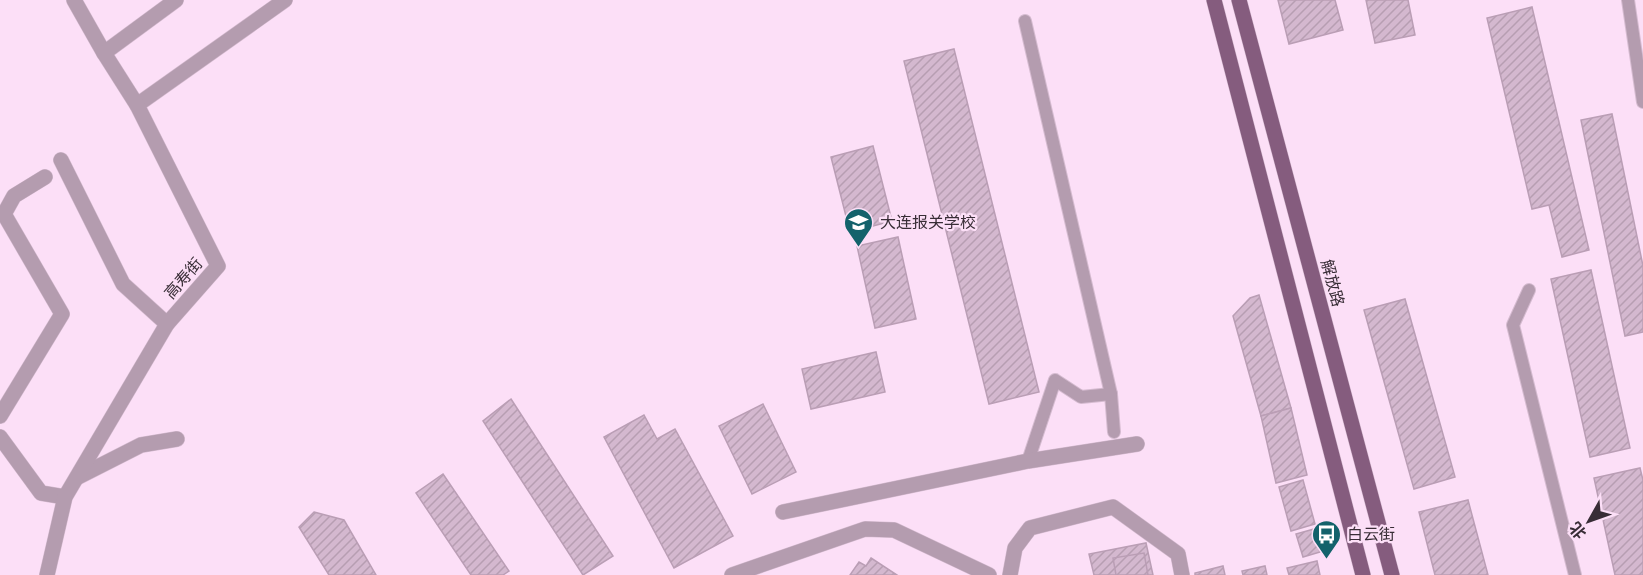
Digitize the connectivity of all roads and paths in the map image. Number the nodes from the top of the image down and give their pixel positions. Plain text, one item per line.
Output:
1 (74, 0) edge
2 (176, 0) edge
3 (285, 0) edge
4 (1214, 0) edge
5 (1239, 0) edge
6 (1628, 0) edge
7 (1025, 21) dead end
8 (104, 53) junction
9 (1643, 102) edge
10 (137, 105) junction
11 (61, 160) dead end
12 (45, 177) dead end
13 (1529, 290) dead end
14 (167, 324) junction
15 (1110, 394) junction
16 (0, 416) edge
17 (1114, 432) dead end
18 (0, 436) edge
19 (177, 439) dead end
20 (1137, 444) dead end
21 (1028, 461) junction
22 (78, 477) junction
23 (65, 497) junction
24 (783, 512) dead end
25 (47, 575) edge
26 (732, 575) edge
27 (989, 575) edge
28 (1010, 575) edge
29 (1182, 575) edge
30 (1363, 575) edge
31 (1392, 575) edge
32 (1575, 575) edge

1 - 8 street, 高寿街
2 - 8 street
3 - 10 street
4 - 30 main road
5 - 31 main road, 解放路
6 - 9 lane
7 - 15 lane
8 - 10 street, 高寿街
10 - 14 street, 高寿街
11 - 14 street
12 - 16 street
13 - 32 lane
14 - 22 street, 高寿街
15 - 17 lane
15 - 21 lane
18 - 23 street
19 - 22 street
20 - 21 street
21 - 24 street
22 - 23 street, 高寿街
23 - 25 street, 高寿街
26 - 27 street
28 - 29 street

